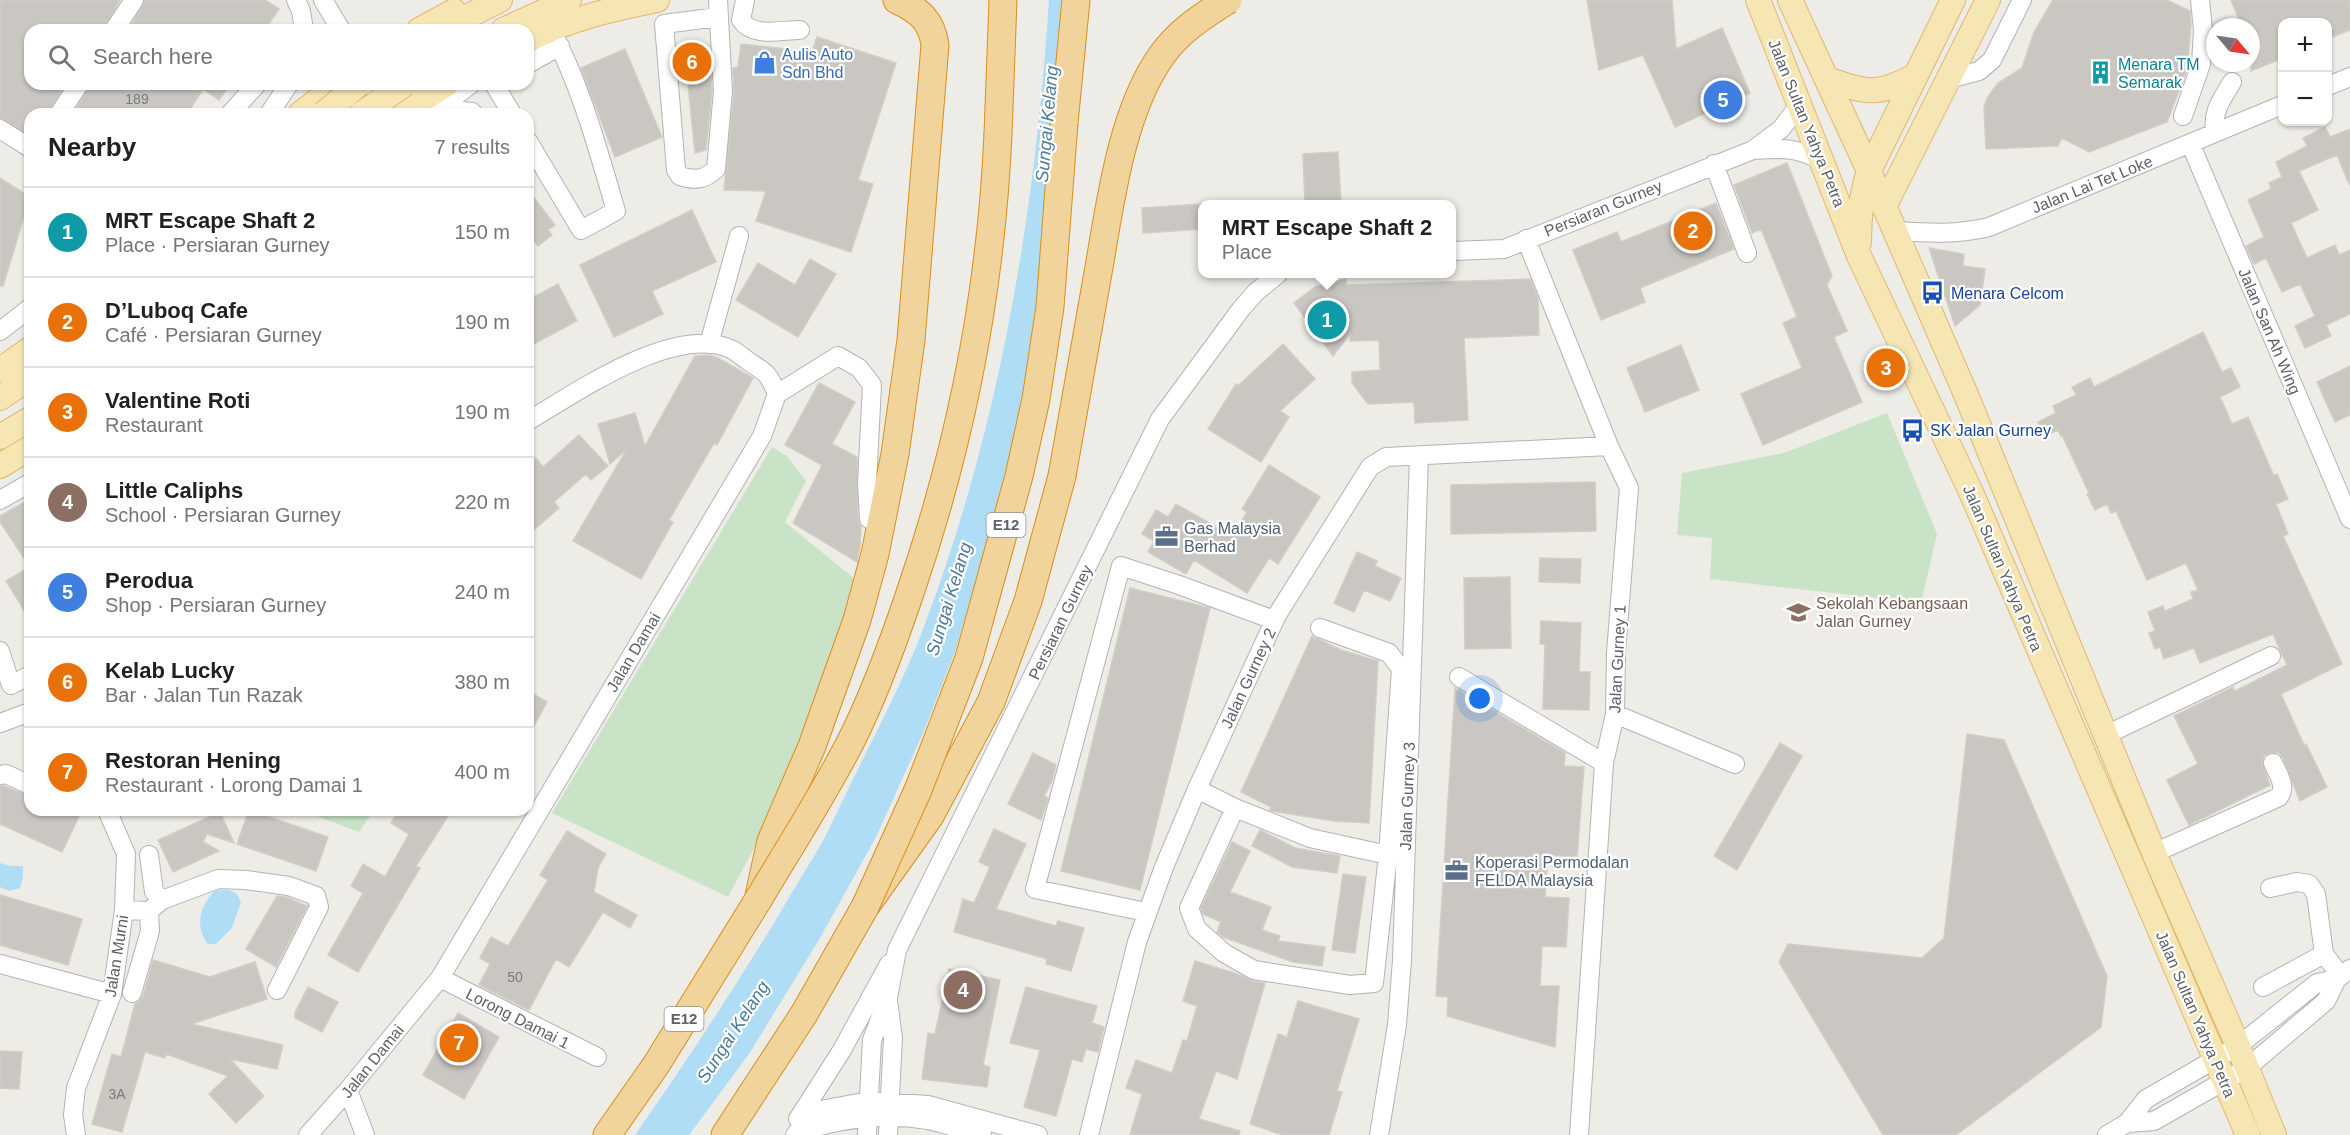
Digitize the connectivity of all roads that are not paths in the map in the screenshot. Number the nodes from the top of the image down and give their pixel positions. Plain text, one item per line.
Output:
1 (134, 0) edge
2 (296, 0) edge
3 (323, 0) edge
4 (475, 0) edge
5 (500, 0) edge
6 (569, 0) edge
7 (658, 0) edge
8 (745, 0) edge
9 (897, 0) edge
10 (1005, 0) edge
11 (1076, 0) edge
12 (1228, 0) edge
13 (1758, 0) edge
14 (1790, 0) edge
15 (1953, 0) edge
16 (1988, 0) edge
17 (2022, 0) edge
18 (2200, 0) edge
19 (613, 5) edge
20 (718, 8) edge
21 (118, 24) edge
22 (302, 24) edge
23 (337, 24) edge
24 (430, 24) edge
25 (453, 24) edge
26 (515, 24) edge
27 (664, 24) junction
28 (800, 30) dead end
29 (555, 37) junction
30 (534, 39) edge
31 (534, 58) edge
32 (1915, 76) junction
33 (2350, 77) edge
34 (1827, 79) junction
35 (1949, 79) junction
36 (2232, 82) dead end
37 (2332, 84) edge
38 (75, 90) edge
39 (252, 90) edge
40 (285, 90) edge
41 (331, 90) edge
42 (352, 90) edge
43 (357, 90) edge
44 (396, 90) edge
45 (438, 90) edge
46 (464, 90) edge
47 (498, 90) edge
48 (1800, 104) junction
49 (2278, 107) edge
50 (63, 108) edge
51 (235, 108) edge
52 (273, 108) edge
53 (308, 108) edge
54 (330, 108) edge
55 (370, 108) edge
56 (371, 108) edge
57 (409, 108) edge
58 (441, 108) edge
59 (508, 108) edge
60 (2184, 116) dead end
61 (0, 129) edge
62 (2215, 133) junction
63 (2190, 143) junction
64 (24, 144) edge
65 (1753, 150) junction
66 (534, 151) edge
67 (1823, 161) junction
68 (1714, 164) junction
69 (1869, 171) junction
70 (1884, 207) junction
71 (1894, 231) junction
72 (739, 236) dead end
73 (1526, 238) junction
74 (1456, 251) edge
75 (1747, 253) dead end
76 (1859, 256) junction
77 (1272, 278) edge
78 (24, 313) edge
79 (0, 331) edge
80 (709, 344) junction
81 (15, 366) edge
82 (777, 393) junction
83 (0, 398) edge
84 (534, 417) edge
85 (24, 423) edge
86 (0, 437) edge
87 (1609, 446) junction
88 (24, 452) edge
89 (1419, 456) junction
90 (0, 466) edge
91 (24, 486) edge
92 (0, 500) edge
93 (869, 519) dead end
94 (2350, 519) edge
95 (1274, 620) junction
96 (1320, 628) dead end
97 (1, 655) edge
98 (2271, 656) dead end
99 (1459, 676) dead end
100 (24, 678) edge
101 (24, 714) edge
102 (1616, 714) junction
103 (0, 723) edge
104 (2106, 735) junction
105 (2273, 763) dead end
106 (1604, 764) junction
107 (1735, 764) dead end
108 (0, 775) edge
109 (24, 782) edge
110 (1197, 789) junction
111 (1235, 808) junction
112 (109, 816) edge
113 (2154, 853) junction
114 (149, 855) dead end
115 (1388, 855) junction
116 (2270, 888) dead end
117 (758, 900) junction
118 (155, 906) junction
119 (865, 907) junction
120 (124, 910) junction
121 (1146, 912) junction
122 (897, 950) junction
123 (2324, 954) junction
124 (0, 964) edge
125 (2343, 975) edge
126 (440, 978) junction
127 (2263, 987) dead end
128 (277, 990) dead end
129 (132, 993) dead end
130 (112, 994) junction
131 (888, 998) junction
132 (597, 1057) dead end
133 (2243, 1057) junction
134 (2220, 1071) junction
135 (348, 1090) junction
136 (868, 1118) edge
137 (889, 1118) edge
138 (793, 1134) edge
139 (76, 1135) edge
140 (308, 1135) edge
141 (365, 1135) edge
142 (607, 1135) edge
143 (725, 1135) edge
144 (982, 1135) edge
145 (1038, 1135) edge
146 (1089, 1135) edge
147 (1379, 1135) edge
148 (1579, 1135) edge
149 (2108, 1135) edge
150 (2248, 1135) edge
151 (2274, 1135) edge

1 - 21 street
2 - 22 street
3 - 23 street
4 - 24 main road
5 - 25 main road
6 - 26 main road
7 - 19 main road
7 - 27 street
8 - 28 street
9 - 117 highway
10 - 117 highway, E12, bridge
11 - 119 highway, E12, bridge
12 - 119 highway, bridge
13 - 48 main road, Jalan Sultan Yahya Petra
14 - 34 main road, Jalan Sultan Yahya Petra
15 - 32 main road
16 - 35 main road
17 - 35 street
18 - 60 street
19 - 29 main road
20 - 27 street
20 - 27 street
29 - 30 main road
29 - 31 street
29 - 66 street
32 - 34 main road
32 - 69 main road
33 - 37 street
34 - 69 main road, Jalan Sultan Yahya Petra
35 - 70 main road
36 - 62 street
38 - 50 street
39 - 51 street
40 - 52 street
41 - 53 main road
42 - 54 main road, bridge
43 - 56 main road
44 - 55 main road, bridge
45 - 57 main road
46 - 58 street
47 - 59 street
48 - 65 street, Persiaran Gurney
48 - 67 main road, Jalan Sultan Yahya Petra
49 - 62 street, Jalan Lai Tet Loke
61 - 64 street
62 - 63 street, Jalan Lai Tet Loke
63 - 71 street, Jalan Lai Tet Loke
63 - 94 street, Jalan San Ah Wing
65 - 67 street, Persiaran Gurney
65 - 68 street, Persiaran Gurney
67 - 76 main road, Jalan Sultan Yahya Petra
68 - 73 street, Persiaran Gurney
68 - 75 street
69 - 70 main road, Jalan Sultan Yahya Petra
69 - 76 main road
70 - 71 main road, Jalan Sultan Yahya Petra
71 - 104 main road, Jalan Sultan Yahya Petra
72 - 80 street
73 - 74 street, Persiaran Gurney
73 - 87 street, Jalan Gurney 1
76 - 134 main road, Jalan Sultan Yahya Petra
77 - 122 street, Persiaran Gurney
78 - 79 street
80 - 82 street
80 - 84 street
81 - 83 main road
82 - 93 street
82 - 126 street, Jalan Damai
85 - 86 main road
87 - 89 street, Jalan Gurney 2
87 - 102 street, Jalan Gurney 1
88 - 90 main road
89 - 95 street, Jalan Gurney 2
89 - 147 street, Jalan Gurney 3
91 - 92 street
95 - 110 street, Jalan Gurney 2
95 - 121 street
96 - 115 street
97 - 100 street
98 - 104 street
99 - 106 street
101 - 103 street
102 - 106 street, Jalan Gurney 1
102 - 107 street
104 - 113 main road, Jalan Sultan Yahya Petra
105 - 113 street
106 - 148 street, Jalan Gurney 1
108 - 109 street
110 - 111 street
110 - 121 street, Jalan Gurney 2
111 - 115 street
111 - 115 street
112 - 120 street, Jalan Murni
113 - 133 main road, Jalan Sultan Yahya Petra
114 - 118 street
116 - 123 street
117 - 142 highway, E12
118 - 120 street
118 - 128 street
118 - 129 street
119 - 143 highway, E12
120 - 130 street, Jalan Murni
121 - 146 street, Jalan Gurney 2
122 - 131 street, Persiaran Gurney
122 - 138 street
123 - 125 street
123 - 127 street
124 - 130 street
125 - 133 street
126 - 132 street, Lorong Damai 1
126 - 135 street, Jalan Damai
130 - 139 street, Jalan Murni
131 - 136 street
131 - 137 street
133 - 134 street
133 - 151 main road, Jalan Sultan Yahya Petra
134 - 149 street
134 - 150 main road, Jalan Sultan Yahya Petra
135 - 140 street, Jalan Damai
135 - 141 street
136 - 137 street
136 - 138 street
137 - 144 street
137 - 145 street

